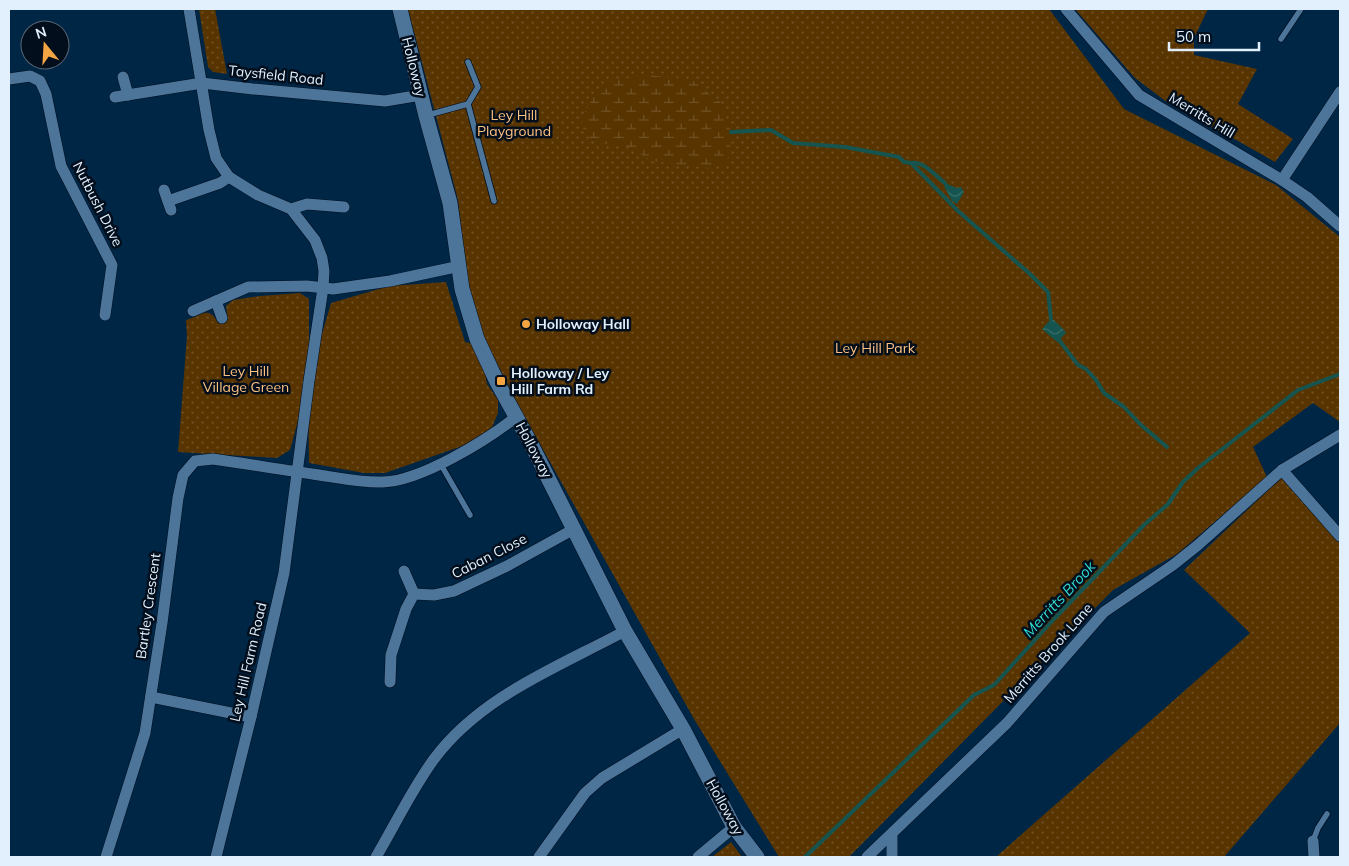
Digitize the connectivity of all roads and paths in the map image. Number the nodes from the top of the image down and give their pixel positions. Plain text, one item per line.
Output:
1 (189, 9) edge
2 (400, 9) edge
3 (1066, 9) edge
4 (1301, 9) edge
5 (1281, 39) dead end
6 (468, 62) dead end
7 (123, 77) dead end
8 (9, 79) edge
9 (202, 83) junction
10 (1340, 92) edge
11 (128, 94) junction
12 (421, 95) junction
13 (115, 97) dead end
14 (468, 104) junction
15 (426, 116) junction
16 (229, 178) junction
17 (1282, 180) junction
18 (168, 200) dead end
19 (494, 201) dead end
20 (344, 207) dead end
21 (291, 209) junction
22 (1340, 226) edge
23 (460, 266) junction
24 (323, 288) junction
25 (216, 301) junction
26 (193, 311) dead end
27 (105, 315) dead end
28 (222, 318) dead end
29 (516, 417) junction
30 (1340, 435) edge
31 (440, 463) junction
32 (1282, 470) junction
33 (297, 472) junction
34 (470, 515) dead end
35 (574, 529) junction
36 (1340, 536) edge
37 (404, 571) dead end
38 (414, 594) junction
39 (625, 631) junction
40 (390, 682) dead end
41 (150, 697) junction
42 (251, 717) junction
43 (683, 729) junction
44 (1326, 814) dead end
45 (734, 827) junction
46 (892, 834) junction
47 (1313, 841) joint
48 (106, 857) edge
49 (216, 857) edge
50 (376, 857) edge
51 (539, 857) edge
52 (698, 857) edge
53 (757, 857) edge
54 (867, 857) edge
55 (892, 857) edge
56 (1314, 857) edge

1 - 9 street
2 - 12 street, Holloway
3 - 17 street, Merritts Hill
4 - 5 lane
6 - 14 lane
7 - 11 street
8 - 27 street, Nutbush Drive
9 - 11 street, Taysfield Road
9 - 12 street, Taysfield Road
9 - 16 street
10 - 17 street
11 - 13 street, Taysfield Road
12 - 15 street, Holloway
14 - 15 lane
14 - 19 lane
15 - 23 street, Holloway
16 - 18 street
16 - 21 street
17 - 22 street, Merritts Hill
20 - 21 street
21 - 24 street, Ley Hill Farm Road
23 - 24 street
23 - 29 street, Holloway
24 - 25 street
24 - 33 street, Ley Hill Farm Road
25 - 26 street
25 - 28 street
29 - 31 street, Bartley Crescent
29 - 35 street, Holloway
30 - 32 street, Merritts Brook Lane
31 - 33 street, Bartley Crescent
31 - 34 lane
32 - 36 street
32 - 46 street, Merritts Brook Lane
33 - 41 street, Bartley Crescent
33 - 42 street, Ley Hill Farm Road
35 - 38 street, Caban Close
35 - 39 street, Holloway
37 - 38 street
38 - 40 street
39 - 43 street, Holloway
39 - 50 street
41 - 42 street
41 - 48 street, Bartley Crescent
42 - 49 street, Ley Hill Farm Road
43 - 45 street, Holloway
43 - 51 street
44 - 47 lane
45 - 52 street
45 - 53 street, Holloway
46 - 54 street, Merritts Brook Lane
46 - 55 street
47 - 56 street

